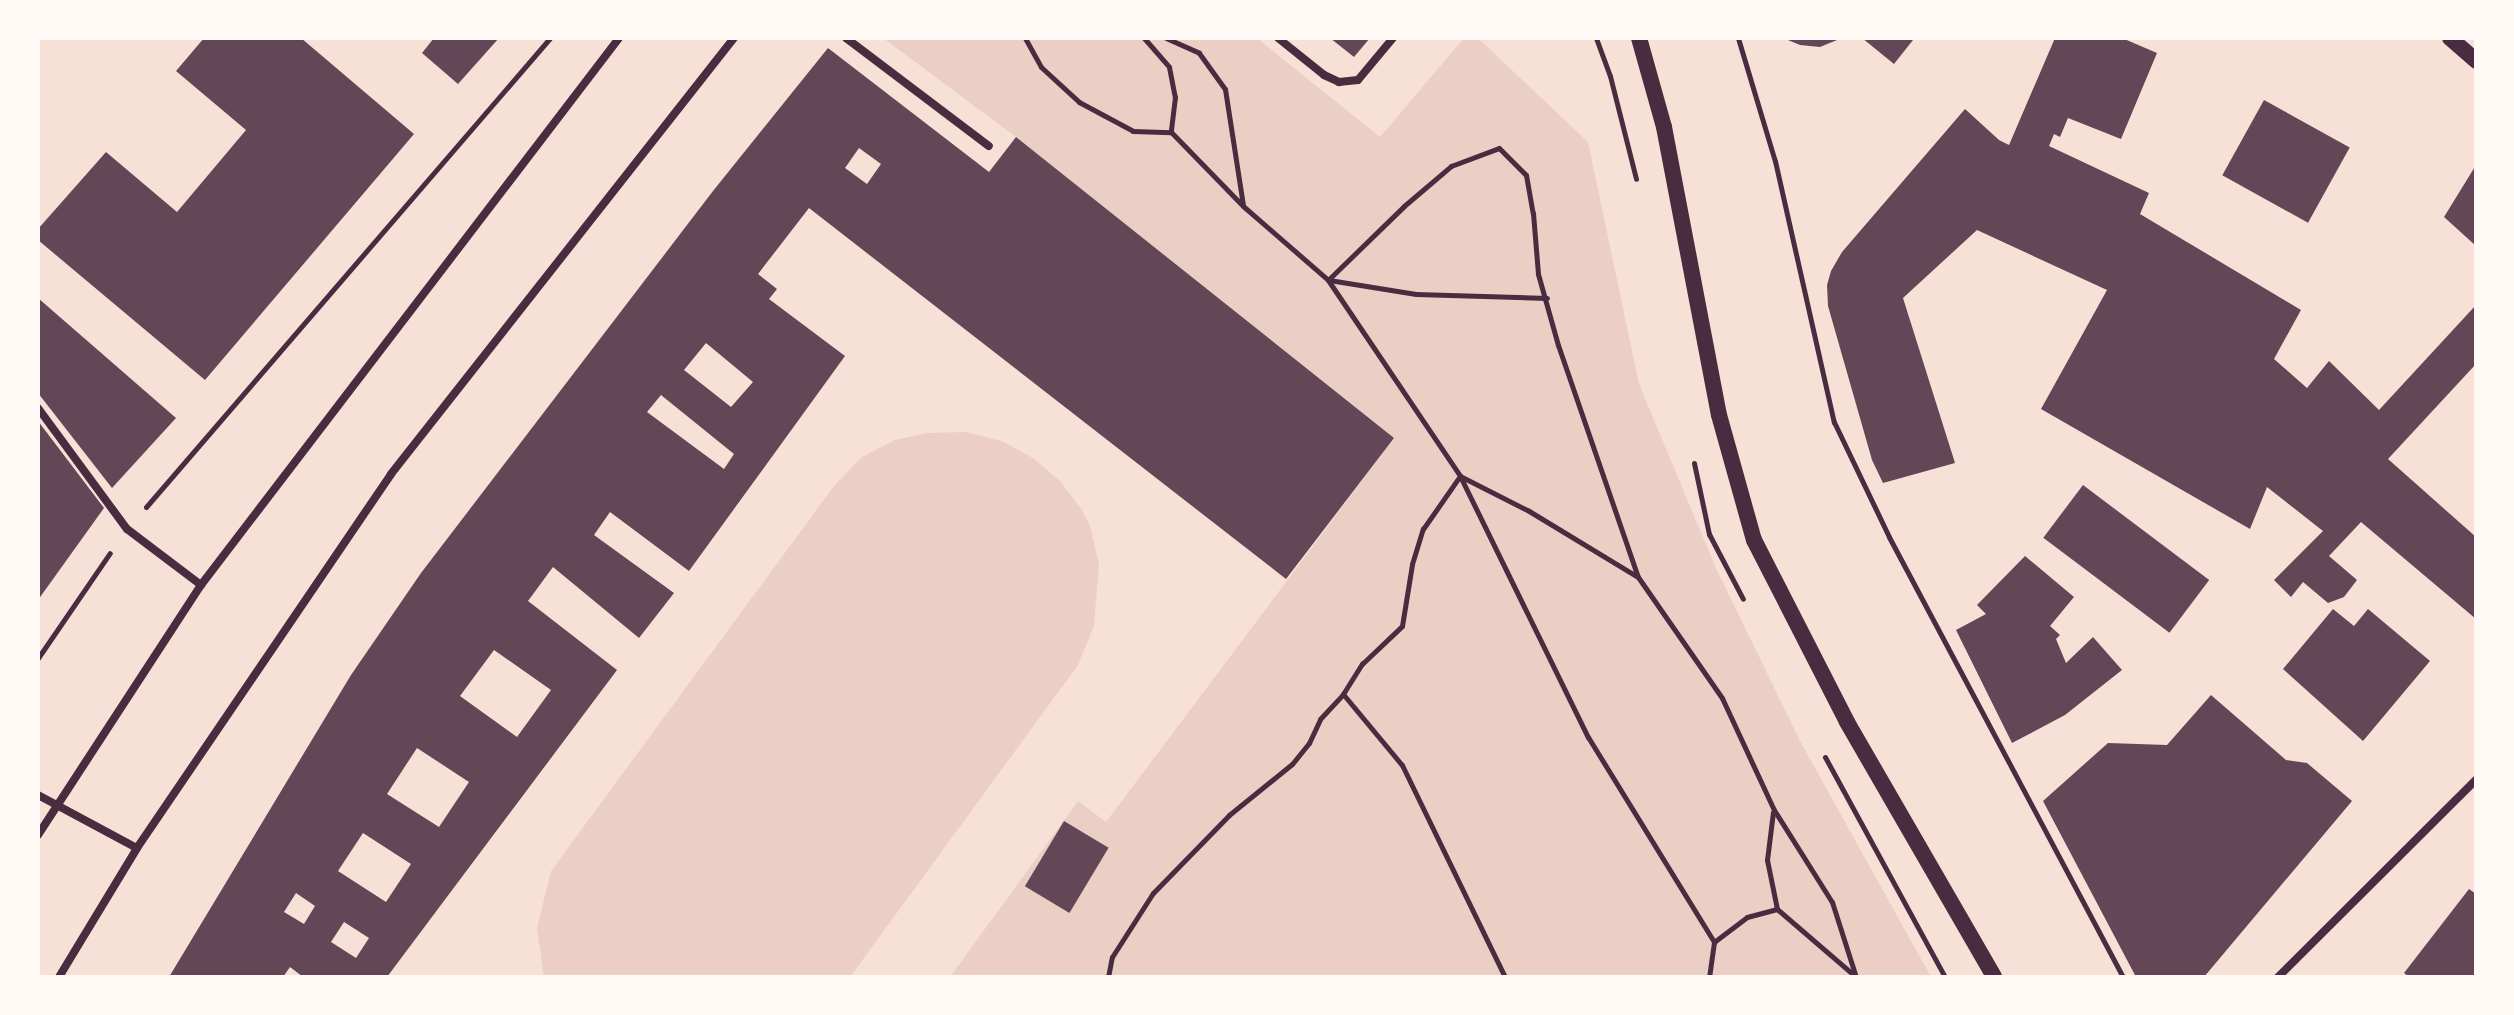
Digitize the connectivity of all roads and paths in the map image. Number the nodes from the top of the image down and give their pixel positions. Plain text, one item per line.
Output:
1 (550, 38) edge
2 (619, 38) edge
3 (734, 38) edge
4 (846, 38) edge
5 (1025, 38) edge
6 (1144, 38) edge
7 (1166, 38) edge
8 (1278, 38) edge
9 (1393, 38) edge
10 (1639, 38) edge
11 (1738, 38) edge
12 (2450, 38) edge
13 (2476, 61) edge
14 (1171, 132) junction
15 (989, 146) dead end
16 (1243, 206) junction
17 (1328, 280) junction
18 (1547, 298) junction
19 (38, 408) edge
20 (1460, 476) junction
21 (127, 529) junction
22 (1638, 577) junction
23 (201, 585) junction
24 (38, 658) edge
25 (1343, 694) junction
26 (2476, 780) edge
27 (38, 795) edge
28 (57, 805) junction
29 (1774, 810) junction
30 (38, 835) edge
31 (137, 848) junction
32 (1777, 909) junction
33 (1714, 942) junction
34 (1502, 976) edge
35 (59, 977) edge
36 (1108, 977) edge
37 (1709, 977) edge
38 (1856, 977) edge
39 (1994, 977) edge
40 (2123, 977) edge
41 (2278, 977) edge

1 - 21 path
2 - 23 street
3 - 31 street
4 - 15 street
5 - 14 path
6 - 14 path
7 - 16 path
8 - 9 street
10 - 39 main road
11 - 40 path
12 - 13 main road
14 - 16 path
16 - 17 path
17 - 18 path
17 - 18 path
17 - 20 path
18 - 22 path
19 - 21 street
20 - 22 path
20 - 25 path
20 - 33 path
21 - 23 street
21 - 24 path
22 - 29 path
23 - 28 street
25 - 34 path
25 - 36 path
26 - 41 street
27 - 28 street
28 - 30 street
28 - 31 street
29 - 32 path
29 - 38 path
31 - 35 street
32 - 33 path
32 - 38 path
33 - 37 path

